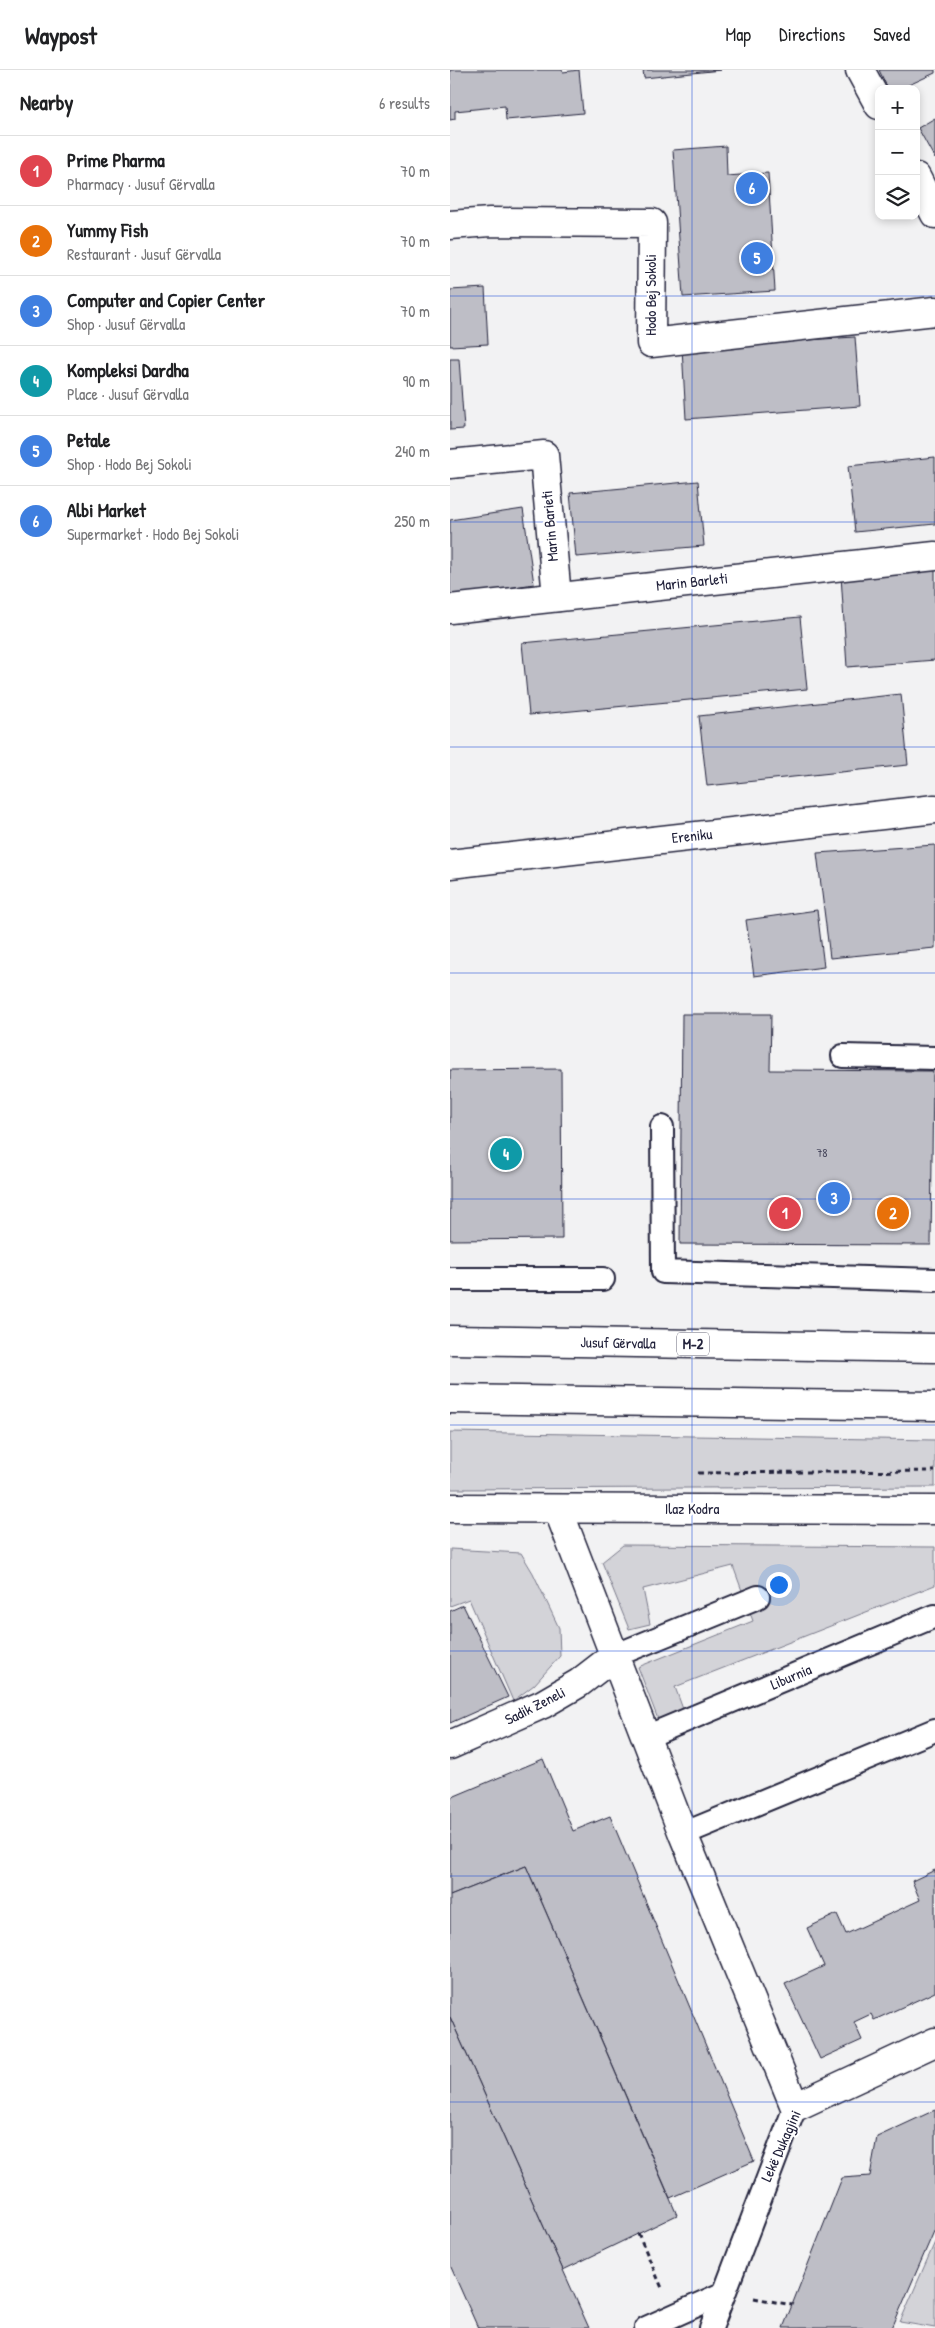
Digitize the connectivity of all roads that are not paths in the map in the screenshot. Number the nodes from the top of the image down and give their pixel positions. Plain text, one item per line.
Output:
1 (860, 70) edge
2 (875, 98) edge
3 (920, 186) edge
4 (935, 214) edge
5 (450, 225) edge
6 (935, 311) edge
7 (450, 464) edge
8 (935, 556) edge
9 (557, 597) junction
10 (450, 609) edge
11 (935, 809) edge
12 (450, 864) edge
13 (844, 1056) dead end
14 (935, 1058) edge
15 (662, 1126) dead end
16 (450, 1279) edge
17 (603, 1280) dead end
18 (935, 1280) edge
19 (450, 1340) edge
20 (935, 1348) edge
21 (450, 1399) edge
22 (935, 1406) edge
23 (450, 1508) edge
24 (558, 1509) junction
25 (935, 1510) edge
26 (758, 1597) dead end
27 (935, 1616) edge
28 (614, 1656) junction
29 (935, 1730) edge
30 (646, 1737) junction
31 (450, 1746) edge
32 (683, 1834) junction
33 (935, 2042) edge
34 (795, 2107) junction
35 (724, 2292) junction
36 (646, 2328) edge
37 (711, 2328) edge

1 - 2 main road
3 - 4 main road
5 - 6 main road, Hodo Bej Sokoli
7 - 9 main road, Marin Barieti
8 - 9 main road, Marin Barleti
9 - 10 main road, Marin Barleti
11 - 12 main road, Ereniku
13 - 14 lane
15 - 18 lane
16 - 17 lane
19 - 20 main road, Jusuf Gërvalla / M-2
21 - 22 main road
23 - 24 main road, Ilaz Kodra
24 - 25 main road, Ilaz Kodra
24 - 28 main road
26 - 28 lane
27 - 30 lane, Liburnia
28 - 30 main road
28 - 31 main road, Sadik Zeneli
29 - 32 lane
30 - 32 main road
32 - 34 main road
33 - 34 main road, Lekë Dukagjini
34 - 35 lane, Lekë Dukagjini
35 - 36 lane
35 - 37 lane, Lekë Dukagjini

